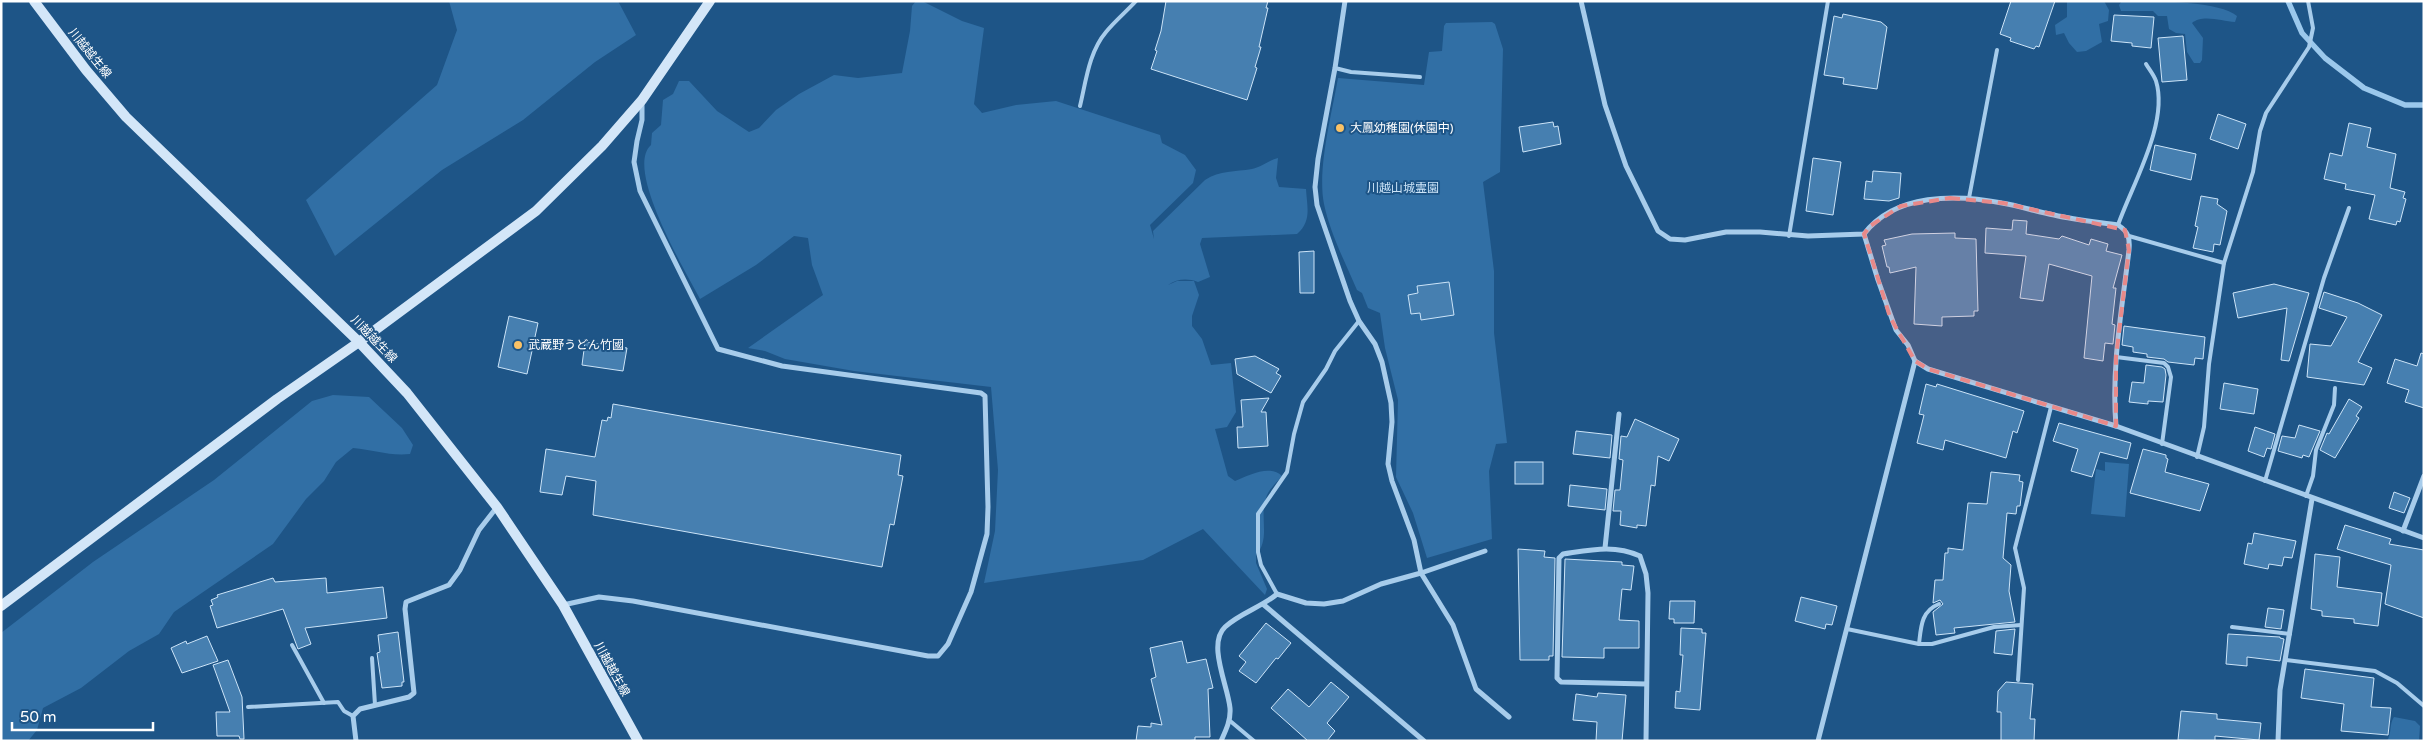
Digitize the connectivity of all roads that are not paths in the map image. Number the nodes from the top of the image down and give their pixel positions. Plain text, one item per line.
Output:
1 (34, 1) edge
2 (710, 1) edge
3 (1136, 1) edge
4 (1345, 1) edge
5 (1581, 1) edge
6 (1828, 1) edge
7 (2308, 1) edge
8 (1997, 50) dead end
9 (2146, 64) dead end
10 (1335, 68) junction
11 (1420, 77) dead end
12 (642, 100) junction
13 (1080, 106) dead end
14 (1969, 198) junction
15 (2349, 208) dead end
16 (2118, 225) junction
17 (1864, 234) junction
18 (1789, 236) junction
19 (2129, 236) junction
20 (2224, 263) junction
21 (1359, 321) junction
22 (360, 342) junction
23 (2116, 357) junction
24 (1915, 361) junction
25 (2335, 388) dead end
26 (2051, 407) junction
27 (1619, 414) dead end
28 (2116, 426) junction
29 (2162, 444) junction
30 (2197, 457) junction
31 (2424, 476) edge
32 (2265, 481) junction
33 (2306, 496) junction
34 (2312, 499) junction
35 (497, 507) junction
36 (2403, 531) junction
37 (2424, 538) edge
38 (1605, 548) junction
39 (1485, 551) dead end
40 (1421, 573) junction
41 (1278, 594) junction
42 (1938, 604) dead end
43 (563, 605) junction
44 (1264, 605) junction
45 (1, 606) edge
46 (2021, 626) junction
47 (2232, 627) dead end
48 (1847, 629) junction
49 (2290, 634) junction
50 (1919, 644) junction
51 (292, 645) dead end
52 (372, 658) dead end
53 (2286, 660) junction
54 (2018, 680) dead end
55 (1646, 684) junction
56 (324, 703) junction
57 (375, 705) junction
58 (2424, 706) edge
59 (248, 707) dead end
60 (353, 716) junction
61 (1509, 717) dead end
62 (1229, 720) junction
63 (356, 741) edge
64 (638, 741) edge
65 (1221, 741) edge
66 (1254, 741) edge
67 (1424, 741) edge
68 (1646, 741) edge
69 (1818, 741) edge
70 (2278, 741) edge

1 - 22 main road, 川越越生線
2 - 12 main road
3 - 13 lane
4 - 10 street
5 - 18 street
6 - 18 lane
7 - 20 lane
8 - 14 lane
9 - 16 lane
10 - 11 lane
10 - 21 street
12 - 22 main road
12 - 43 street
14 - 16 street
14 - 17 street
15 - 32 lane
16 - 19 street
17 - 18 street
17 - 24 street
19 - 20 lane
19 - 23 street
20 - 30 lane
21 - 40 street
21 - 41 lane
22 - 35 main road, 川越越生線
22 - 45 main road
23 - 28 street
23 - 29 lane
24 - 26 street
24 - 48 street
25 - 33 lane
26 - 28 street
26 - 46 lane
27 - 38 street
28 - 29 street
29 - 30 street
30 - 32 street
31 - 36 street
32 - 33 street
33 - 34 street
34 - 36 street
34 - 49 street
35 - 43 main road, 川越越生線
35 - 57 street
36 - 37 street
38 - 55 street
38 - 55 street
39 - 40 street
40 - 41 street
40 - 61 street
41 - 44 street
42 - 50 lane
43 - 64 main road, 川越越生線
44 - 62 street
44 - 67 street
46 - 50 lane
46 - 54 lane
47 - 49 lane
48 - 50 lane
48 - 69 street
49 - 53 street
51 - 56 lane
52 - 57 lane
53 - 58 lane
53 - 70 street
55 - 68 street
56 - 59 lane
56 - 60 lane
57 - 60 street
60 - 63 street
62 - 65 street
62 - 66 lane

